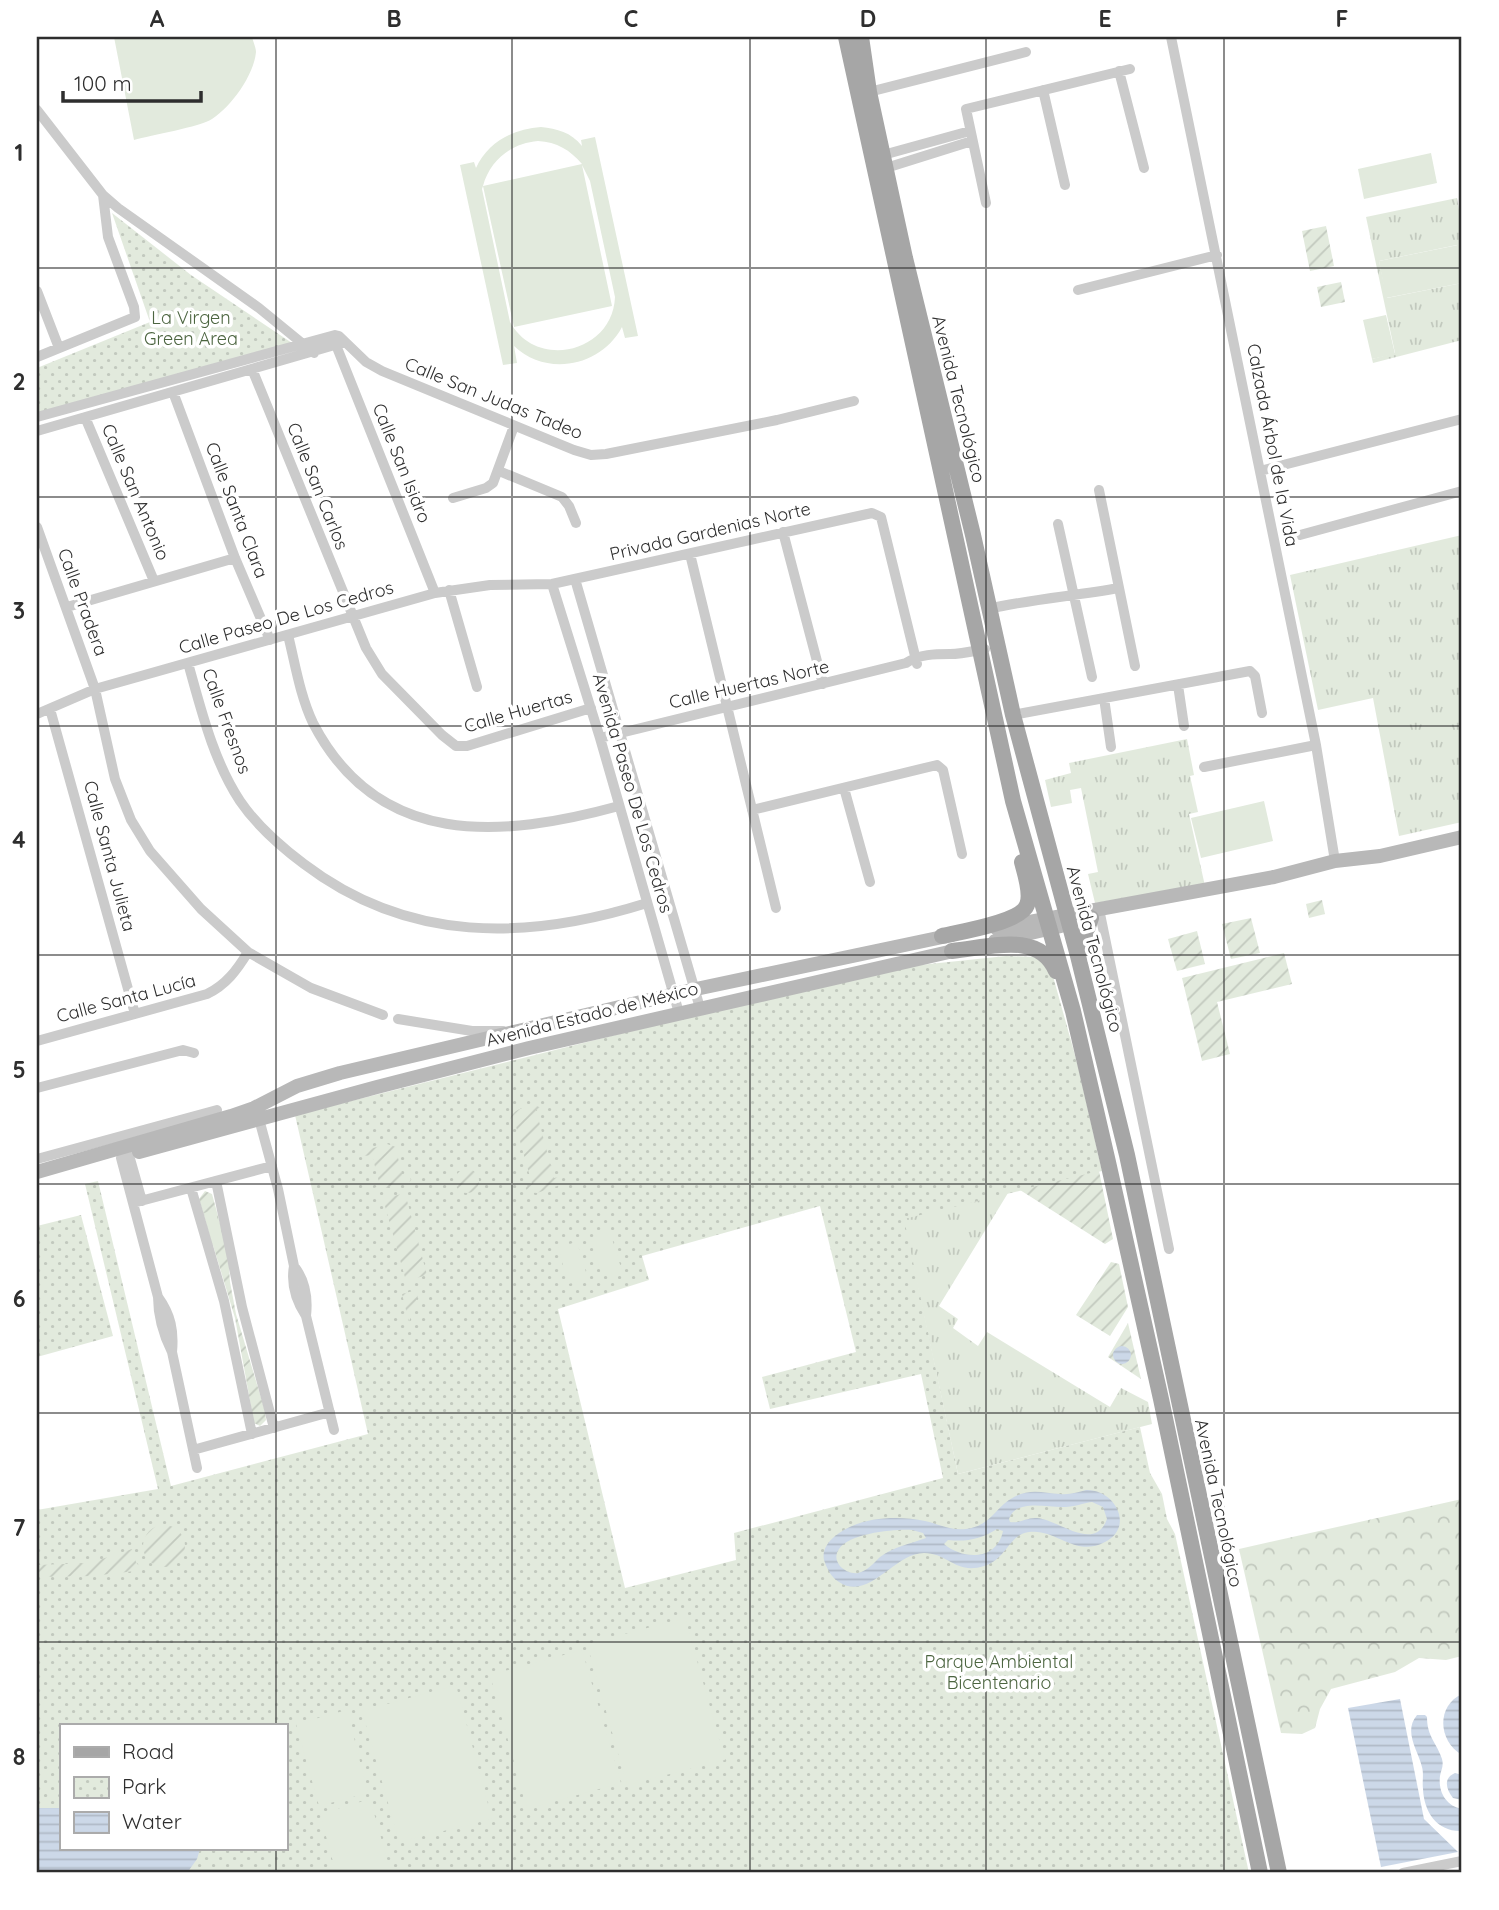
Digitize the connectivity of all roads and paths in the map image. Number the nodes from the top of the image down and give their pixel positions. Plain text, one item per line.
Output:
1 (846, 37) edge
2 (861, 37) edge
3 (1171, 37) edge
4 (1026, 52) dead end
5 (1043, 90) junction
6 (869, 92) junction
7 (37, 110) edge
8 (971, 136) junction
9 (891, 160) junction
10 (1144, 168) dead end
11 (1065, 185) dead end
12 (103, 195) junction
13 (986, 202) dead end
14 (1217, 255) junction
15 (1078, 290) dead end
16 (37, 291) edge
17 (340, 341) junction
18 (302, 342) junction
19 (60, 348) junction
20 (314, 353) junction
21 (37, 357) edge
22 (252, 369) junction
23 (173, 392) junction
24 (854, 401) dead end
25 (37, 417) edge
26 (85, 417) junction
27 (1462, 419) edge
28 (514, 426) junction
29 (37, 431) edge
30 (499, 471) junction
31 (1260, 471) junction
32 (1098, 490) dead end
33 (1462, 491) edge
34 (453, 499) dead end
35 (576, 523) dead end
36 (1058, 524) dead end
37 (37, 527) edge
38 (783, 532) junction
39 (1300, 535) dead end
40 (690, 554) junction
41 (235, 558) junction
42 (575, 579) junction
43 (153, 581) junction
44 (552, 584) junction
45 (1119, 588) junction
46 (449, 590) junction
47 (435, 593) junction
48 (1074, 596) junction
49 (67, 607) junction
50 (988, 610) junction
51 (353, 616) junction
52 (288, 635) junction
53 (270, 640) junction
54 (997, 646) junction
55 (981, 650) junction
56 (913, 662) junction
57 (188, 663) junction
58 (1135, 666) dead end
59 (1092, 677) dead end
60 (823, 684) junction
61 (1178, 685) junction
62 (477, 687) dead end
63 (95, 689) junction
64 (1104, 698) junction
65 (728, 707) junction
66 (591, 708) junction
67 (50, 709) junction
68 (1262, 713) dead end
69 (37, 714) edge
70 (1013, 715) junction
71 (1184, 726) dead end
72 (621, 732) junction
73 (600, 738) junction
74 (1315, 745) junction
75 (1111, 747) dead end
76 (1204, 767) dead end
77 (844, 788) junction
78 (1013, 801) junction
79 (619, 806) junction
80 (752, 810) junction
81 (1462, 831) edge
82 (1462, 837) edge
83 (962, 854) dead end
84 (1342, 860) junction
85 (870, 883) dead end
86 (647, 903) junction
87 (776, 908) dead end
88 (1097, 914) junction
89 (1068, 919) junction
90 (1049, 924) junction
91 (942, 936) junction
92 (952, 951) junction
93 (248, 952) junction
94 (1078, 956) junction
95 (696, 989) junction
96 (674, 994) junction
97 (700, 1007) junction
98 (613, 1009) junction
99 (1073, 1011) junction
100 (679, 1013) junction
101 (135, 1014) junction
102 (591, 1014) junction
103 (383, 1015) dead end
104 (398, 1019) dead end
105 (613, 1029) junction
106 (515, 1031) junction
107 (592, 1034) junction
108 (37, 1041) edge
109 (194, 1053) dead end
110 (37, 1088) edge
111 (217, 1110) dead end
112 (259, 1119) junction
113 (125, 1157) junction
114 (37, 1159) edge
115 (272, 1166) junction
116 (37, 1172) edge
117 (37, 1181) edge
118 (216, 1181) junction
119 (191, 1188) junction
120 (137, 1202) junction
121 (1169, 1249) dead end
122 (330, 1412) junction
123 (274, 1428) junction
124 (334, 1430) dead end
125 (252, 1434) junction
126 (193, 1450) junction
127 (197, 1468) dead end
128 (1251, 1747) junction
129 (1233, 1751) junction
130 (1462, 1861) edge
131 (1260, 1873) edge
132 (1279, 1873) edge
133 (1406, 1873) edge

1 - 55 main road, Avenida Tecnológico
2 - 6 main road, Avenida Tecnológico
3 - 14 street, Calzada Árbol de la Vida
4 - 6 street
5 - 8 street
5 - 10 street
5 - 11 street
6 - 9 main road, Avenida Tecnológico
7 - 12 street
8 - 9 street
8 - 13 street
9 - 50 main road, Avenida Tecnológico
12 - 18 street
12 - 19 street
14 - 15 street
14 - 31 street, Calzada Árbol de la Vida
16 - 19 street
17 - 18 street
17 - 20 street
17 - 28 street, Calle San Judas Tadeo
17 - 47 street, Calle San Isidro
18 - 20 street
18 - 25 street
19 - 21 street
20 - 22 street
22 - 23 street
22 - 51 street, Calle San Carlos
23 - 26 street
23 - 41 street, Calle Santa Clara
24 - 28 street, Calle San Judas Tadeo
26 - 29 street
26 - 43 street, Calle San Antonio
27 - 31 street
28 - 30 street
30 - 34 street
30 - 35 street
31 - 74 street, Calzada Árbol de la Vida
32 - 45 street
33 - 39 street
36 - 48 street
37 - 49 street, Calle Pradera
38 - 40 street, Privada Gardenias Norte
38 - 56 street, Privada Gardenias Norte
38 - 60 street
40 - 42 street, Privada Gardenias Norte
40 - 65 street
41 - 43 street
41 - 53 street, Calle Santa Clara
42 - 44 street, Privada Gardenias Norte
42 - 72 street, Avenida Paseo De Los Cedros
43 - 49 street
44 - 46 street, Calle Paseo De Los Cedros
44 - 66 street, Avenida Paseo De Los Cedros
45 - 48 street
45 - 58 street
46 - 47 street, Calle Paseo De Los Cedros
46 - 62 street
47 - 51 street, Calle Paseo De Los Cedros
48 - 50 street
48 - 59 street
49 - 63 street, Calle Pradera
50 - 54 main road, Avenida Tecnológico
51 - 52 street, Calle Paseo De Los Cedros
51 - 66 street, Calle Huertas
52 - 53 street, Calle Paseo De Los Cedros
52 - 79 street
53 - 57 street, Calle Paseo De Los Cedros
54 - 55 street, Calle Huertas Norte
54 - 70 main road, Avenida Tecnológico
55 - 56 street, Calle Huertas Norte
55 - 78 main road, Avenida Tecnológico
56 - 60 street, Calle Huertas Norte
57 - 63 street, Calle Paseo De Los Cedros
57 - 86 street, Calle Fresnos
60 - 65 street, Calle Huertas Norte
61 - 64 street
61 - 68 street
61 - 71 street
63 - 67 street, Calle Paseo De Los Cedros
63 - 93 street, Calle Pradera
64 - 70 street
64 - 75 street
65 - 72 street, Calle Huertas Norte
65 - 80 street
66 - 73 street, Avenida Paseo De Los Cedros
67 - 69 street, Calle Paseo De Los Cedros
67 - 101 street, Calle Santa Julieta
70 - 89 main road, Avenida Tecnológico
72 - 73 street, Calle Huertas Norte
72 - 95 street, Avenida Paseo De Los Cedros
73 - 79 street, Avenida Paseo De Los Cedros
74 - 76 street
74 - 84 street, Calzada Árbol de la Vida
77 - 80 street
77 - 83 street
77 - 85 street
78 - 90 main road, Avenida Tecnológico
78 - 91 main road
79 - 86 street, Avenida Paseo De Los Cedros
80 - 87 street
81 - 84 main road, Avenida Estado de México
82 - 84 main road, Avenida Estado de México
84 - 88 main road, Avenida Estado de México
86 - 96 street, Avenida Paseo De Los Cedros
88 - 89 main road, Avenida Estado de México
88 - 94 main road
88 - 121 street
89 - 90 main road, Avenida Estado de México
89 - 94 main road, Avenida Tecnológico
90 - 91 main road, Avenida Estado de México
90 - 92 main road, Avenida Estado de México
90 - 99 main road, Avenida Tecnológico
91 - 95 main road, Avenida Estado de México
92 - 97 main road, Avenida Estado de México
92 - 99 main road
93 - 101 street, Calle Santa Lucía
93 - 103 street, Calle Pradera
94 - 128 main road, Avenida Tecnológico
95 - 96 main road, Avenida Estado de México
95 - 97 street, Avenida Paseo De Los Cedros
96 - 98 main road, Avenida Estado de México
96 - 100 street, Avenida Paseo De Los Cedros
97 - 100 main road, Avenida Estado de México
98 - 102 main road, Avenida Estado de México
98 - 105 main road
99 - 129 main road, Avenida Tecnológico
100 - 105 main road, Avenida Estado de México
101 - 108 street, Calle Santa Lucía
102 - 106 main road, Avenida Estado de México
102 - 107 main road
104 - 106 street
105 - 107 main road, Avenida Estado de México
106 - 116 main road, Avenida Estado de México
107 - 112 main road, Avenida Estado de México
109 - 110 street
111 - 114 street
112 - 113 main road, Avenida Estado de México
112 - 115 street
113 - 117 main road, Avenida Estado de México
113 - 120 street
115 - 118 street
115 - 122 street
118 - 119 street
118 - 123 street
119 - 120 street
119 - 125 street
120 - 126 street
122 - 123 street
122 - 124 street
123 - 125 street
125 - 126 street
126 - 127 street
128 - 129 main road
128 - 132 main road, Avenida Tecnológico
129 - 131 main road, Avenida Tecnológico
130 - 133 street

